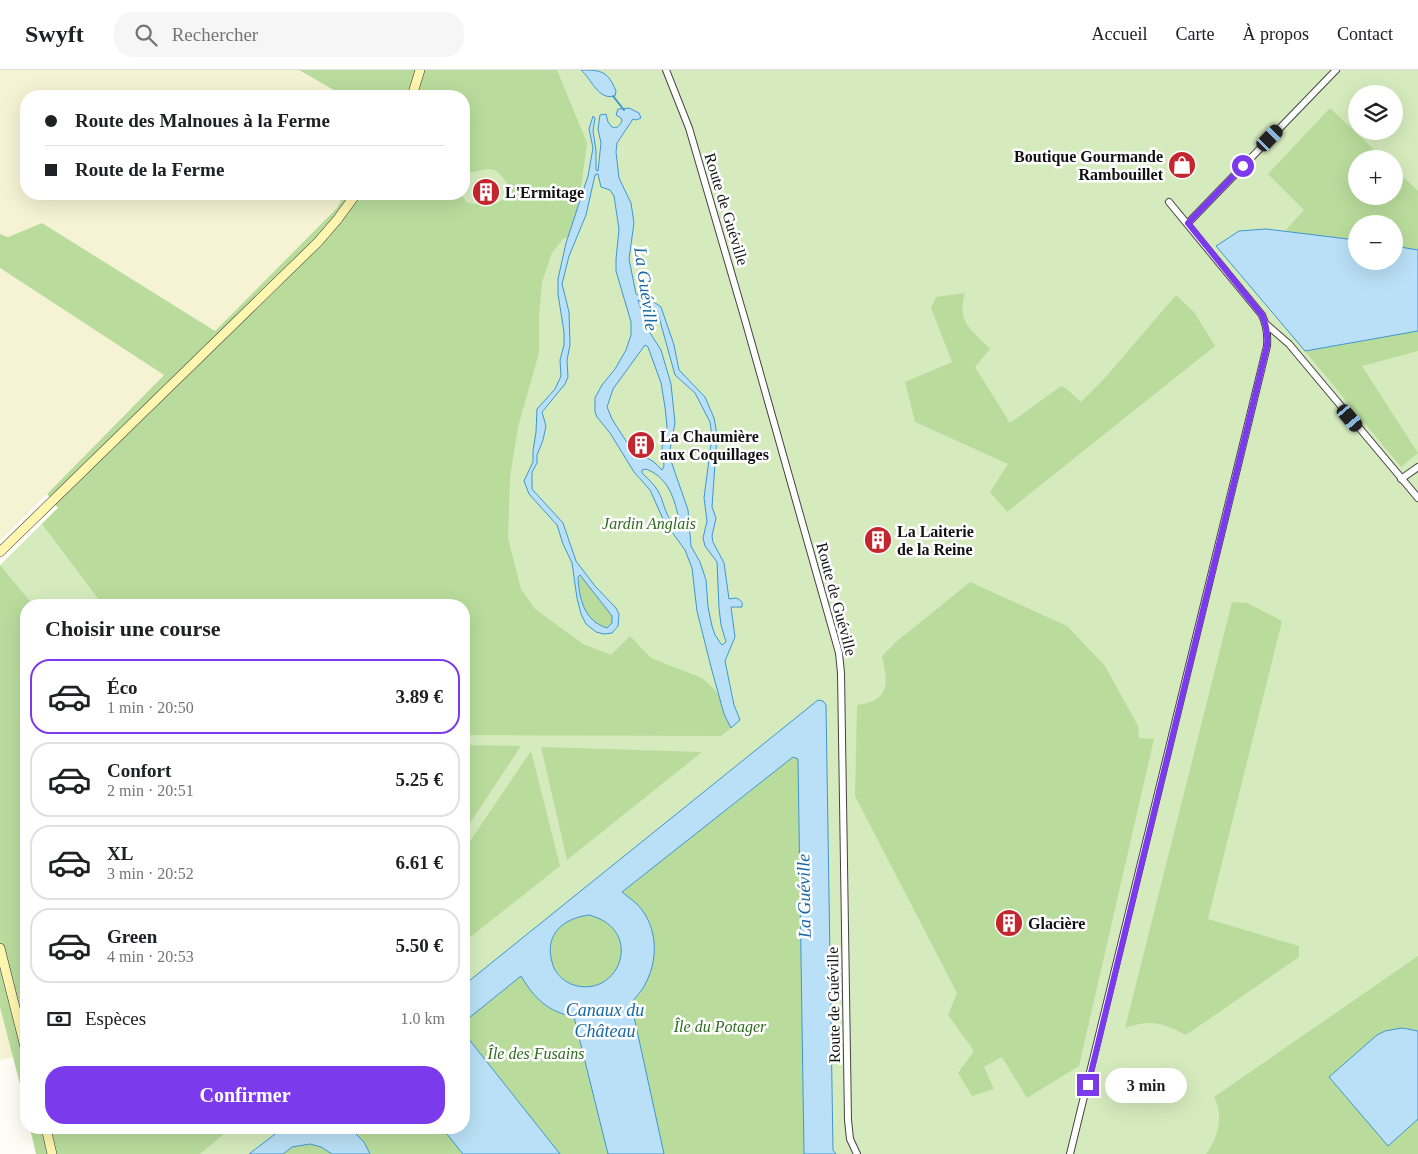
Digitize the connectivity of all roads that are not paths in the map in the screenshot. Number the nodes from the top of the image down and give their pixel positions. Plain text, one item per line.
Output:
1 (420, 70) edge
2 (666, 70) edge
3 (1336, 70) edge
4 (414, 90) edge
5 (352, 200) edge
6 (1169, 202) dead end
7 (1188, 223) junction
8 (1266, 324) junction
9 (1418, 467) edge
10 (1401, 479) junction
11 (1418, 498) edge
12 (0, 552) edge
13 (0, 948) edge
14 (20, 1027) edge
15 (47, 1134) edge
16 (52, 1154) edge
17 (857, 1154) edge
18 (1070, 1154) edge

1 - 4 main road
2 - 17 street, Route de Guéville
3 - 7 street
5 - 12 main road
6 - 7 street
7 - 8 street
8 - 10 street
8 - 18 street
9 - 10 street
10 - 11 street
13 - 14 main road
15 - 16 main road

